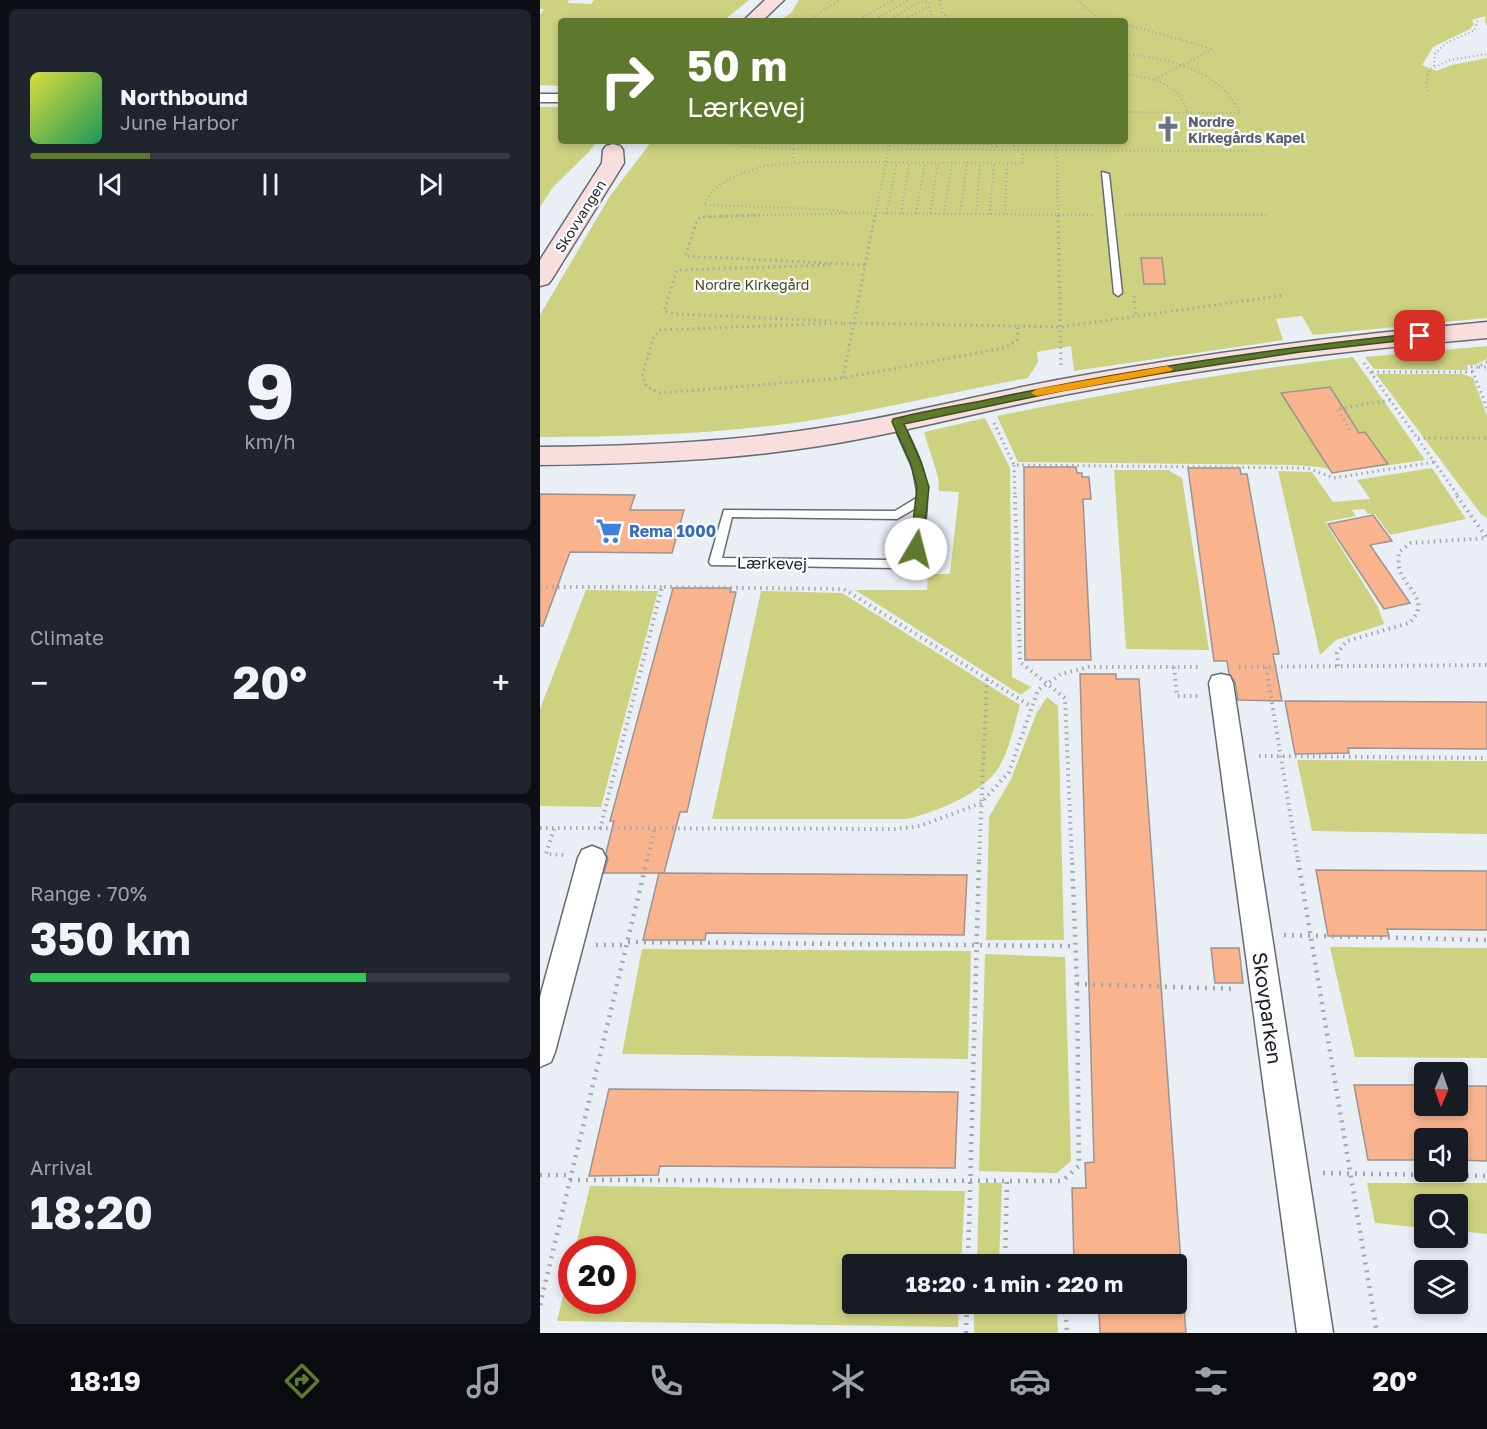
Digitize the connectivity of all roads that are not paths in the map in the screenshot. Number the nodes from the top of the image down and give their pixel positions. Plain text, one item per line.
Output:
1 (762, 0) edge
2 (775, 0) edge
3 (741, 18) edge
4 (755, 18) edge
5 (540, 98) edge
6 (558, 98) edge
7 (616, 145) edge
8 (1105, 174) dead end
9 (540, 250) edge
10 (540, 279) edge
11 (1118, 293) dead end
12 (1487, 330) edge
13 (897, 422) junction
14 (540, 456) edge
15 (923, 500) junction
16 (1221, 678) road end
17 (592, 858) road end
18 (540, 1052) edge
19 (1315, 1333) edge

1 - 3 street
2 - 4 street
5 - 6 street
7 - 9 street, Skovvangen
7 - 10 street, Skovvangen
8 - 11 lane
12 - 13 street
13 - 14 street
13 - 15 lane, Lærkevej
15 - 15 lane, Lærkevej
16 - 19 street, Skovparken
17 - 18 street

